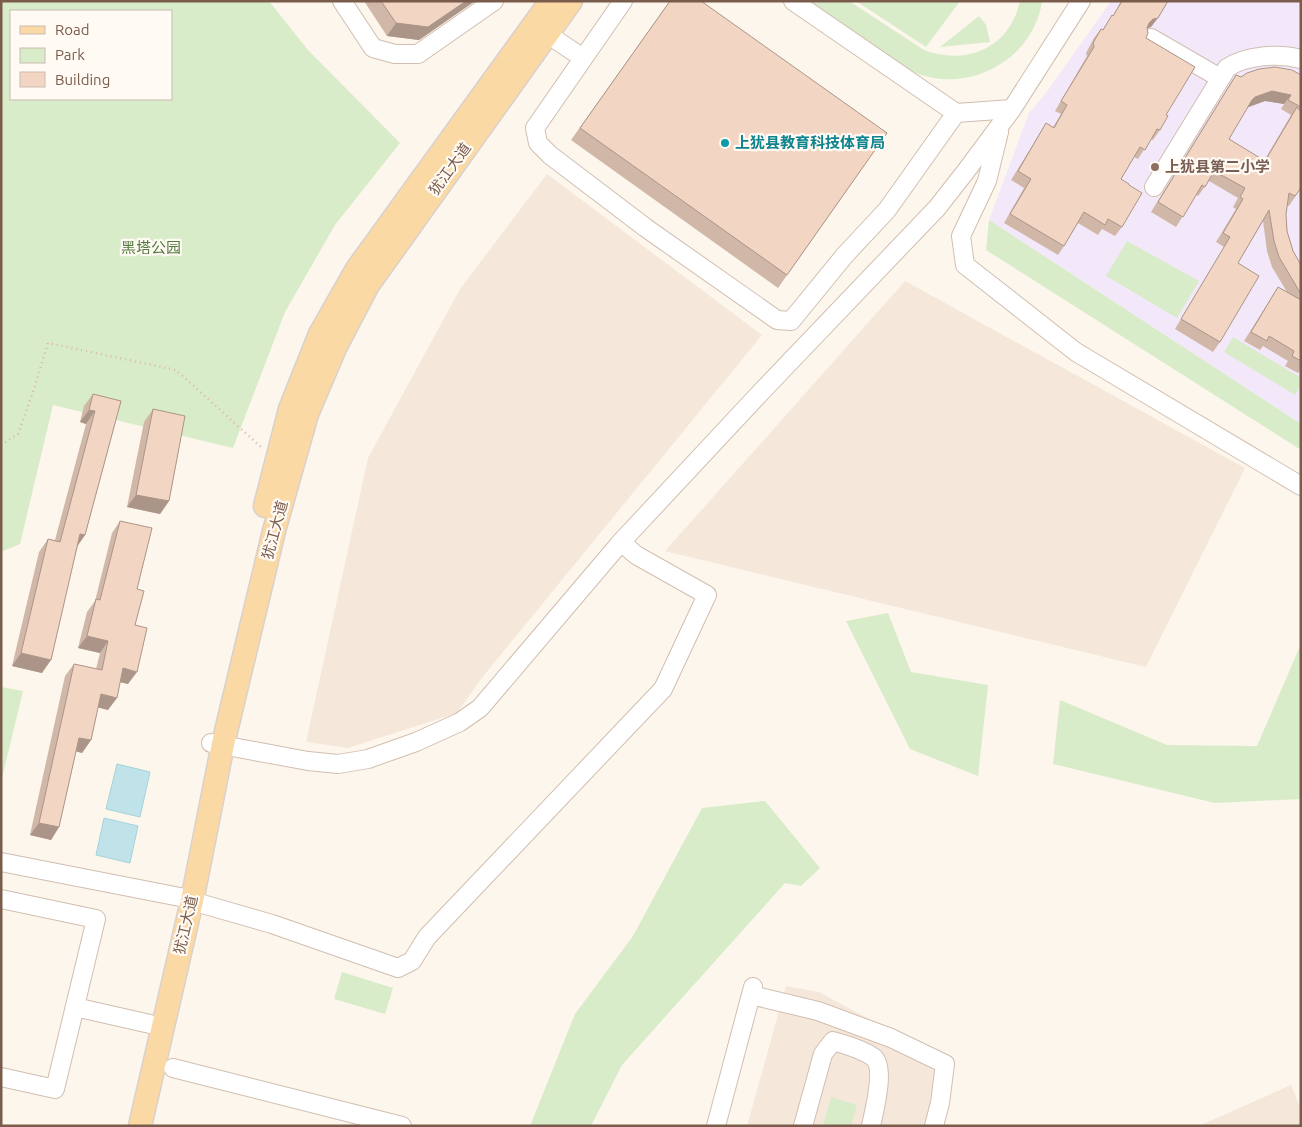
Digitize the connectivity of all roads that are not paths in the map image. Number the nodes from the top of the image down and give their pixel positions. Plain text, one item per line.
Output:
1 (342, 1) edge
2 (494, 1) edge
3 (571, 1) edge
4 (623, 1) edge
5 (792, 1) edge
6 (1081, 1) edge
7 (543, 4) edge
8 (547, 34) junction
9 (1151, 38) dead end
10 (583, 58) junction
11 (1301, 59) edge
12 (1220, 78) junction
13 (1012, 109) junction
14 (956, 113) junction
15 (1001, 124) junction
16 (1154, 187) dead end
17 (1301, 486) edge
18 (621, 542) junction
19 (217, 744) junction
20 (1, 862) edge
21 (1, 898) edge
22 (186, 899) junction
23 (75, 1007) junction
24 (150, 1024) junction
25 (173, 1068) dead end
26 (1, 1077) edge
27 (126, 1126) edge
28 (140, 1126) edge
29 (402, 1126) edge
30 (716, 1126) edge
31 (803, 1126) edge
32 (871, 1126) edge
33 (934, 1126) edge

1 - 2 street
3 - 8 main road, 犹江大道
4 - 10 street
5 - 14 street
6 - 13 street
7 - 19 main road, 犹江大道
8 - 10 street
8 - 19 main road, 犹江大道
9 - 12 street
10 - 14 street
11 - 12 street
12 - 16 street
13 - 14 street
13 - 15 street
15 - 17 street
15 - 18 street
18 - 19 street
18 - 22 street
19 - 22 main road, 犹江大道
20 - 22 street
21 - 23 street
22 - 24 main road, 犹江大道
22 - 28 main road, 犹江大道
23 - 24 street
23 - 26 street
24 - 27 main road, 犹江大道
25 - 29 street
30 - 33 street
31 - 32 street

